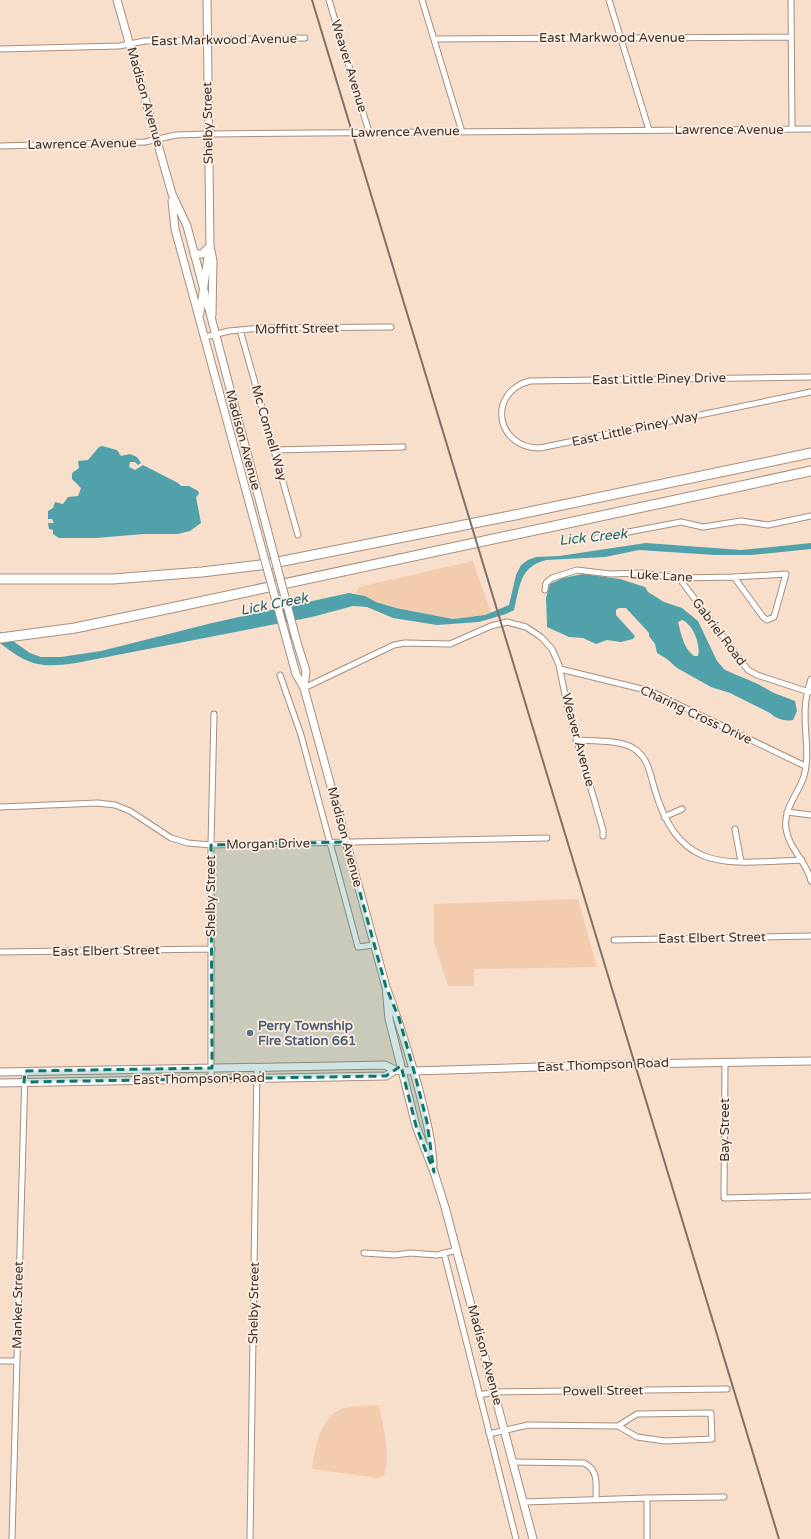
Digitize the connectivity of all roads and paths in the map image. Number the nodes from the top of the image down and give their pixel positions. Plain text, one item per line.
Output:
1 (117, 0) edge
2 (207, 0) edge
3 (329, 0) edge
4 (422, 0) edge
5 (609, 0) edge
6 (790, 0) edge
7 (791, 37) junction
8 (305, 38) dead end
9 (621, 38) junction
10 (434, 39) junction
11 (207, 41) junction
12 (130, 44) junction
13 (0, 49) edge
14 (811, 129) edge
15 (649, 130) junction
16 (792, 130) junction
17 (369, 132) junction
18 (462, 132) junction
19 (208, 134) junction
20 (157, 138) junction
21 (0, 146) edge
22 (172, 194) junction
23 (210, 246) junction
24 (194, 254) junction
25 (203, 290) junction
26 (200, 319) junction
27 (211, 321) junction
28 (391, 327) dead end
29 (240, 330) junction
30 (214, 334) junction
31 (205, 337) junction
32 (811, 376) edge
33 (510, 392) joint
34 (811, 392) edge
35 (403, 447) dead end
36 (274, 450) junction
37 (811, 453) edge
38 (811, 471) edge
39 (811, 516) edge
40 (298, 535) dead end
41 (597, 538) dead end
42 (734, 577) junction
43 (679, 578) junction
44 (0, 580) edge
45 (545, 590) dead end
46 (0, 638) edge
47 (560, 669) junction
48 (280, 675) dead end
49 (811, 679) edge
50 (304, 688) junction
51 (809, 692) edge
52 (214, 714) dead end
53 (576, 740) junction
54 (809, 748) edge
55 (805, 766) junction
56 (0, 806) edge
57 (682, 808) dead end
58 (787, 812) junction
59 (811, 815) edge
60 (664, 817) junction
61 (735, 829) dead end
62 (603, 836) dead end
63 (546, 838) dead end
64 (330, 842) junction
65 (346, 842) junction
66 (211, 845) junction
67 (802, 860) junction
68 (741, 862) junction
69 (811, 881) edge
70 (811, 936) edge
71 (614, 940) dead end
72 (374, 945) junction
73 (212, 949) junction
74 (0, 952) edge
75 (386, 987) junction
76 (811, 1061) edge
77 (725, 1062) junction
78 (257, 1066) junction
79 (212, 1068) junction
80 (25, 1071) junction
81 (398, 1071) junction
82 (414, 1071) junction
83 (0, 1072) edge
84 (257, 1078) junction
85 (212, 1079) junction
86 (24, 1082) junction
87 (0, 1083) edge
88 (434, 1172) junction
89 (811, 1196) edge
90 (457, 1250) junction
91 (364, 1253) dead end
92 (444, 1253) junction
93 (0, 1361) edge
94 (17, 1361) junction
95 (727, 1389) dead end
96 (495, 1392) junction
97 (479, 1395) junction
98 (618, 1426) junction
99 (505, 1430) junction
100 (489, 1434) junction
101 (514, 1462) junction
102 (647, 1498) junction
103 (724, 1498) dead end
104 (596, 1500) junction
105 (524, 1502) junction
106 (12, 1539) edge
107 (250, 1539) edge
108 (516, 1539) edge
109 (533, 1539) edge
110 (646, 1539) edge

1 - 12 main road, Madison Avenue
2 - 11 main road, Shelby Street
3 - 17 street, Weaver Avenue
4 - 10 street
5 - 9 street
6 - 7 street
7 - 9 street, East Markwood Avenue
7 - 16 street
8 - 11 street, East Markwood Avenue
9 - 10 street, East Markwood Avenue
9 - 15 street
10 - 18 street
11 - 12 street, East Markwood Avenue
11 - 19 main road, Shelby Street
12 - 13 street, East Markwood Avenue
12 - 20 main road, Madison Avenue
14 - 16 street, Lawrence Avenue
15 - 16 street, Lawrence Avenue
15 - 18 street, Lawrence Avenue
17 - 18 street, Lawrence Avenue
17 - 19 street, Lawrence Avenue
19 - 20 street, Lawrence Avenue
19 - 23 main road, Shelby Street
20 - 21 street, Lawrence Avenue
20 - 22 main road, Madison Avenue
22 - 24 main road, Madison Avenue
22 - 26 main road, Madison Avenue
23 - 24 main road
23 - 25 main road, Shelby Street
23 - 27 main road, Shelby Street
24 - 25 main road, Madison Avenue
25 - 26 main road, Shelby Street
25 - 27 main road, Madison Avenue
26 - 31 main road, Madison Avenue
27 - 30 main road, Madison Avenue
28 - 29 street, Moffitt Street
29 - 30 street, Moffitt Street
29 - 36 street, Mc Connell Way
30 - 31 street, Moffitt Street
30 - 50 main road, Madison Avenue, bridge
31 - 50 main road, Madison Avenue, bridge
32 - 33 street, East Little Piney Drive
33 - 34 street, East Little Piney Way
35 - 36 street
36 - 40 street, Mc Connell Way
37 - 44 highway
38 - 46 highway
39 - 41 street
42 - 42 street, Luke Lane
42 - 43 street, Luke Lane
43 - 45 street, Luke Lane
43 - 51 street, Gabriel Road
47 - 50 street, Weaver Avenue
47 - 53 street, Weaver Avenue
47 - 55 street, Charing Cross Drive
48 - 64 street, Madison Avenue
49 - 51 street
50 - 65 main road, Madison Avenue
51 - 54 street
52 - 66 street, Shelby Street
53 - 60 street
53 - 62 street, Weaver Avenue
54 - 55 street
55 - 58 street
56 - 66 street, Morgan Drive
57 - 60 street
58 - 59 street
58 - 67 street
60 - 68 street
61 - 68 street
63 - 65 street, Morgan Drive
64 - 65 street, Morgan Drive
64 - 66 street, Morgan Drive
64 - 72 street, Madison Avenue
65 - 72 main road, Madison Avenue
66 - 73 street, Shelby Street
67 - 68 street
67 - 69 street
70 - 71 street, East Elbert Street
72 - 75 main road, Madison Avenue
73 - 74 street, East Elbert Street
73 - 79 street, Shelby Street
75 - 81 main road, Madison Avenue
75 - 82 main road, Madison Avenue
76 - 77 main road, East Thompson Road
77 - 82 main road, East Thompson Road
77 - 89 street, Bay Street
78 - 79 main road, East Thompson Road
78 - 81 main road, East Thompson Road
78 - 84 street, Shelby Street
79 - 80 main road, East Thompson Road
79 - 85 street, Shelby Street
80 - 83 main road, East Thompson Road
80 - 86 street, Manker Street
81 - 82 main road, East Thompson Road
81 - 84 main road, East Thompson Road
81 - 88 main road, Madison Avenue
82 - 88 main road, Madison Avenue
84 - 85 main road, East Thompson Road
84 - 107 street, Shelby Street
85 - 86 main road, East Thompson Road
86 - 87 main road, East Thompson Road
86 - 94 street, Manker Street
88 - 90 main road, Madison Avenue
90 - 92 street
90 - 96 main road, Madison Avenue
91 - 92 street
92 - 97 street, Madison Avenue
93 - 94 street
94 - 106 street, Manker Street
95 - 96 street, Powell Street
96 - 97 street, Powell Street
96 - 99 main road, Madison Avenue
97 - 100 street, Madison Avenue
98 - 98 street
98 - 99 street
99 - 100 street
99 - 101 main road, Madison Avenue
100 - 108 street, Madison Avenue
101 - 104 street
101 - 105 main road, Madison Avenue
102 - 103 street
102 - 104 street
102 - 110 street
104 - 105 street
105 - 109 main road, Madison Avenue

